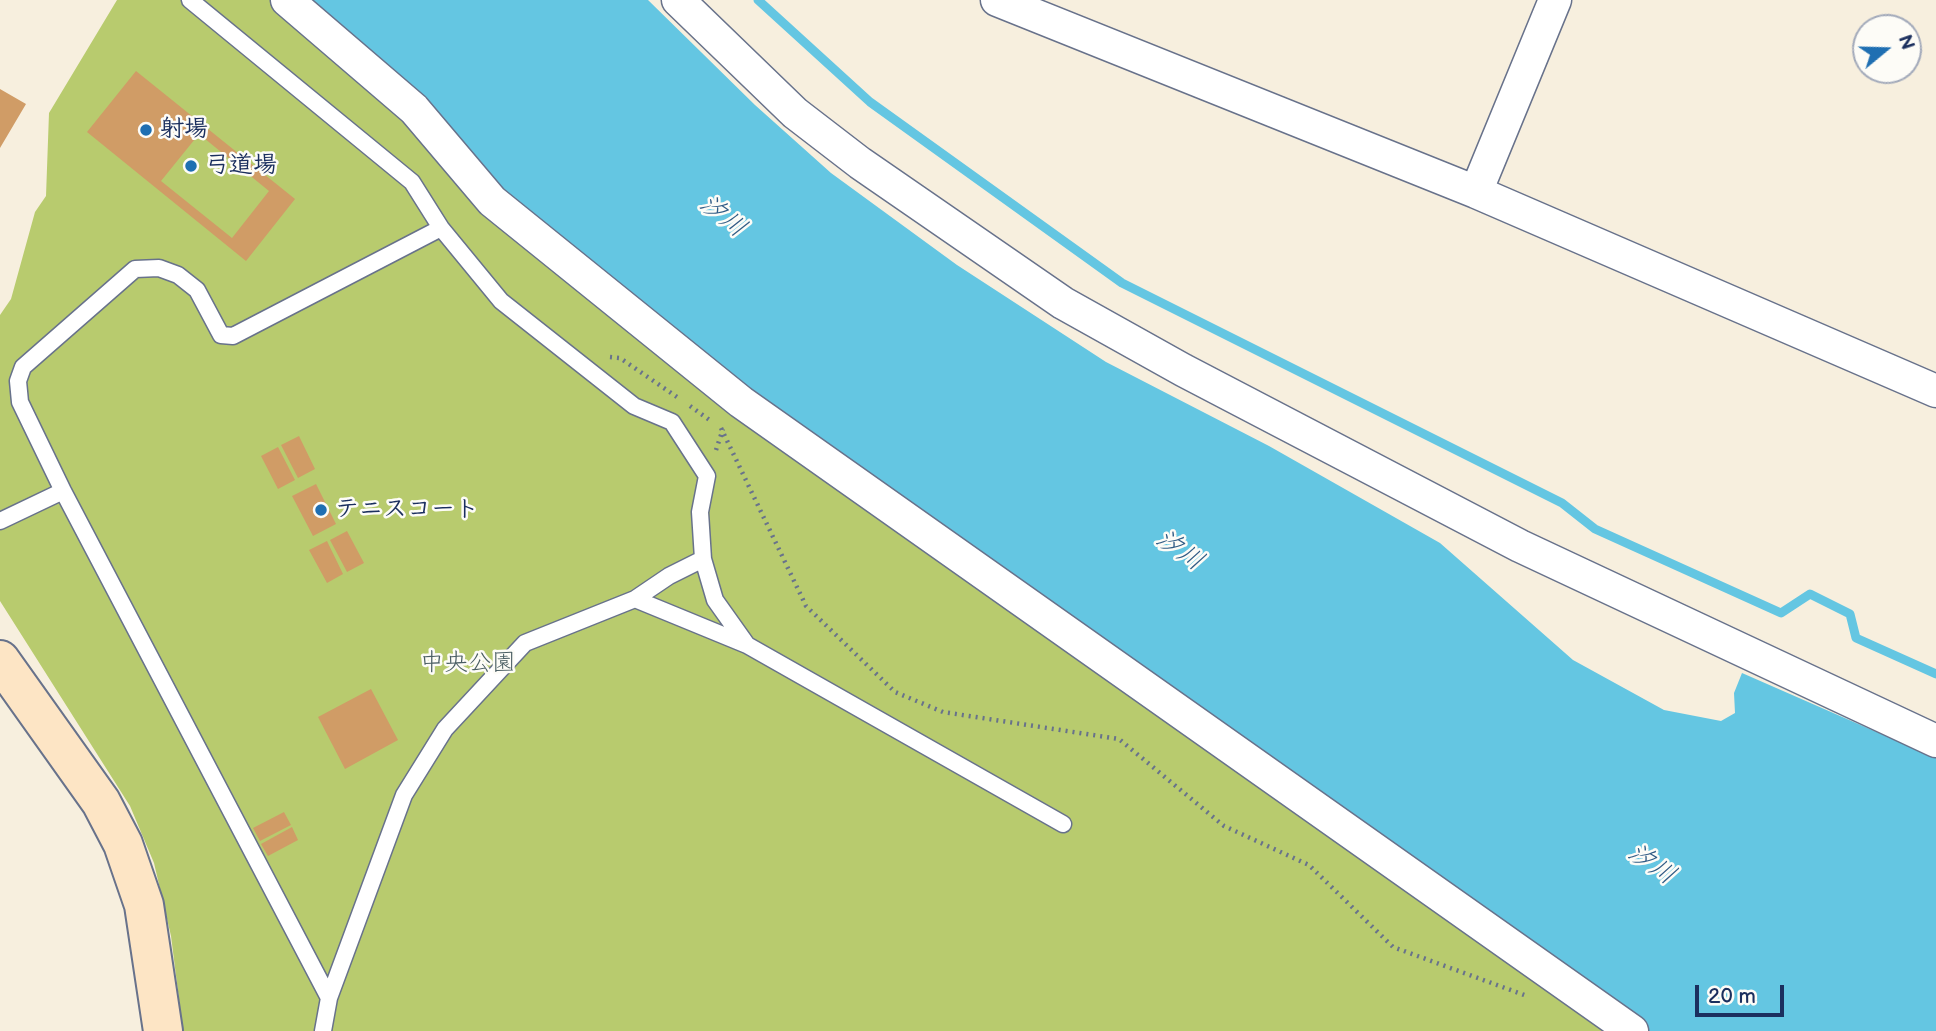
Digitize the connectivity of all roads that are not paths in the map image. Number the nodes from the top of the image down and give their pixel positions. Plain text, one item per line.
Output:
1 (190, 0) edge
2 (287, 0) edge
3 (678, 0) edge
4 (997, 0) edge
5 (1555, 0) edge
6 (1476, 192) junction
7 (441, 228) junction
8 (1936, 391) edge
9 (63, 491) junction
10 (0, 521) edge
11 (703, 559) junction
12 (635, 599) junction
13 (747, 645) junction
14 (0, 660) edge
15 (1936, 741) edge
16 (1063, 824) dead end
17 (329, 998) junction
18 (163, 1031) edge
19 (323, 1031) edge
20 (1632, 1031) edge

1 - 7 lane
2 - 20 street
3 - 15 street
4 - 6 street
5 - 6 street
6 - 8 street
7 - 9 lane
7 - 11 lane
9 - 10 lane
9 - 17 lane
11 - 12 lane
11 - 13 lane
12 - 13 lane
12 - 17 lane
13 - 16 lane
14 - 18 street
17 - 19 lane

